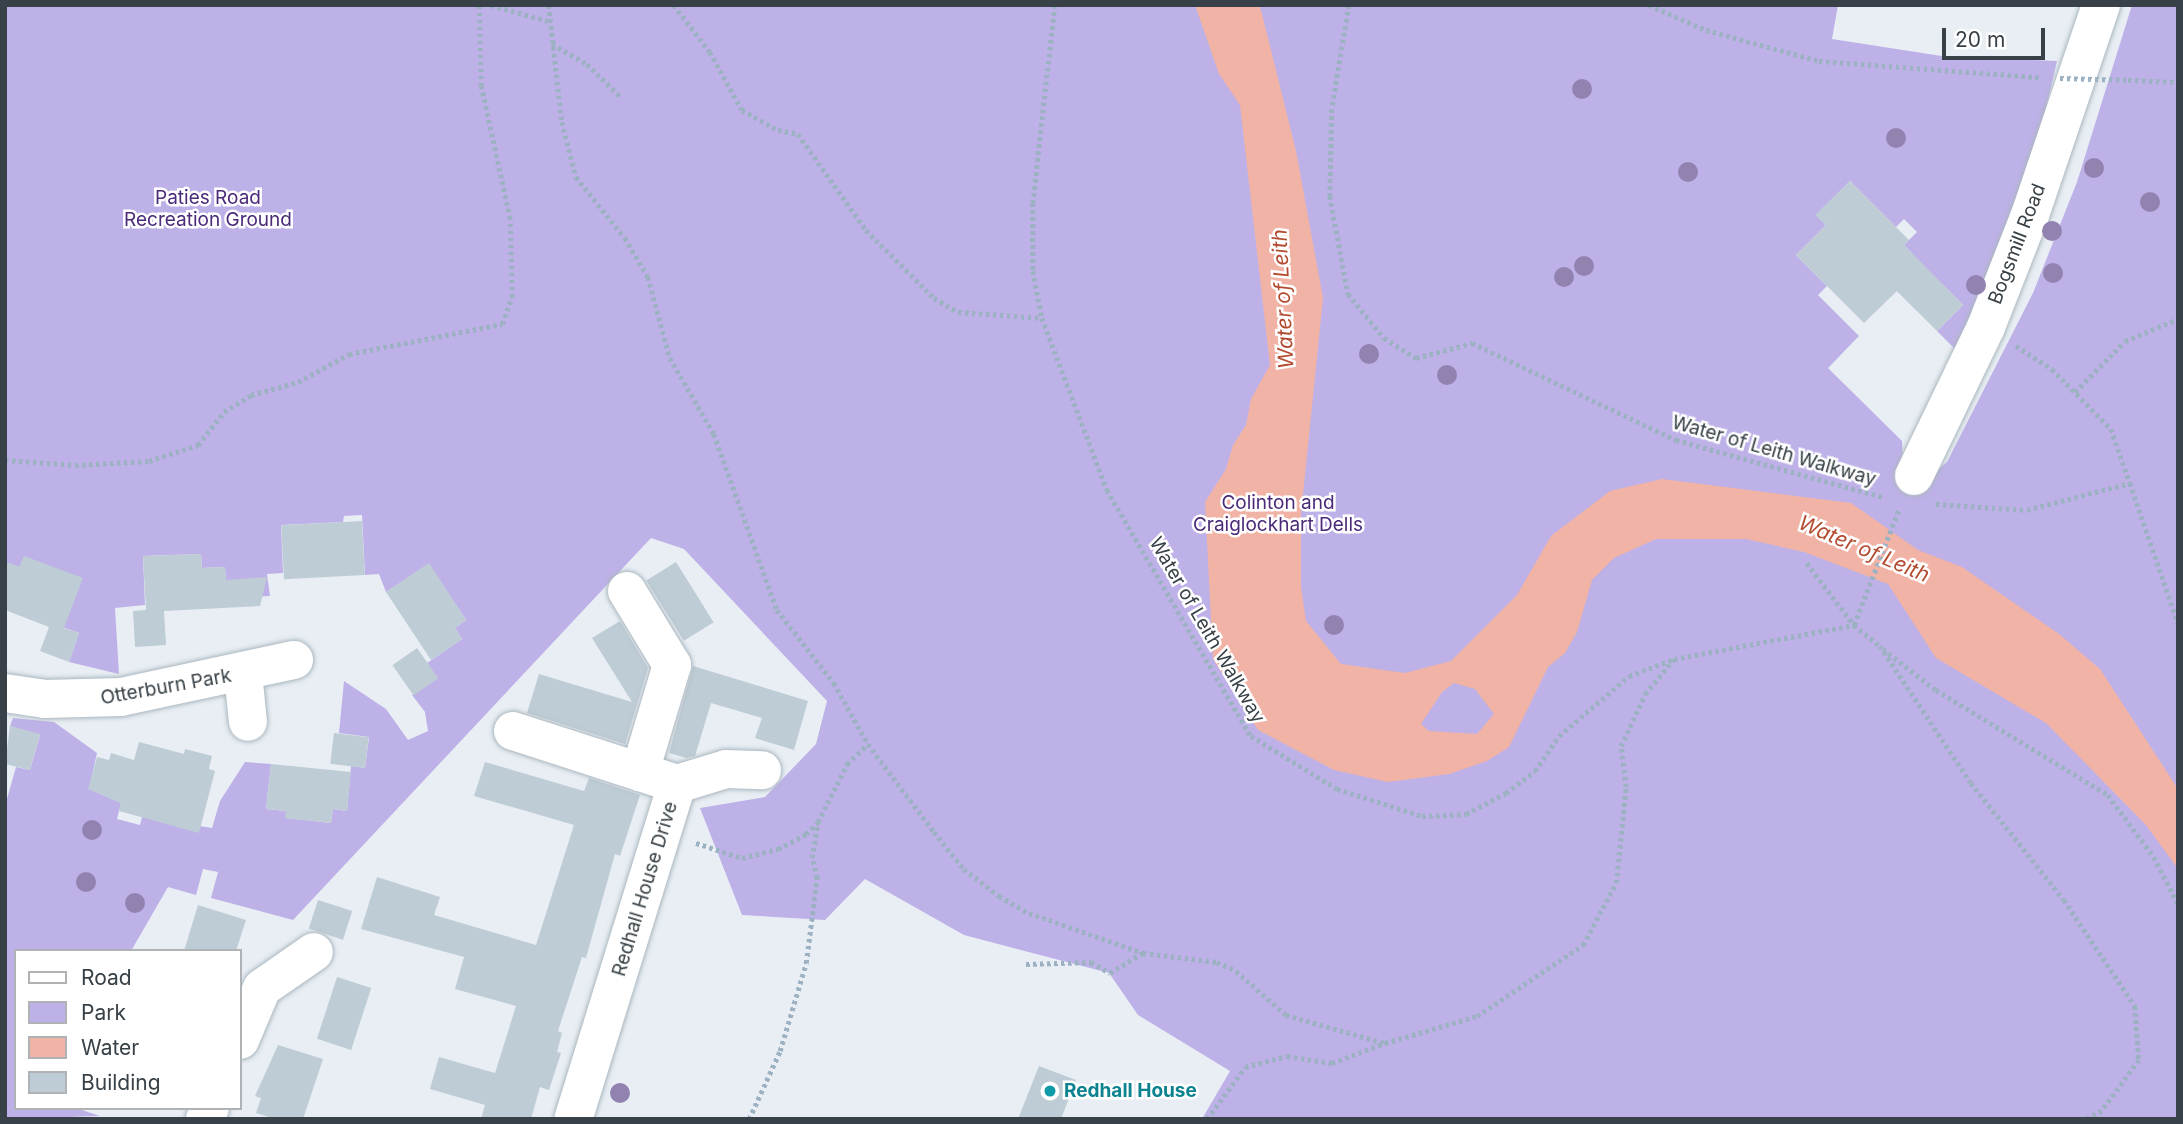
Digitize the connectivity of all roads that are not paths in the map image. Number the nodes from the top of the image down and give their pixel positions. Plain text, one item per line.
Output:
1 (2102, 5) edge
2 (1915, 494) road end
3 (626, 591) dead end
4 (293, 660) dead end
5 (243, 673) junction
6 (5, 693) edge
7 (248, 723) dead end
8 (513, 731) dead end
9 (762, 770) dead end
10 (640, 772) junction
11 (677, 784) junction
12 (314, 952) dead end
13 (242, 1035) edge
14 (573, 1119) edge

1 - 2 street, Bogsmill Road
3 - 10 street
4 - 5 street, Otterburn Park
5 - 6 street, Otterburn Park
5 - 7 street, Otterburn Park
8 - 10 street, Redhall House Drive
9 - 11 street
10 - 11 street, Redhall House Drive
11 - 14 street, Redhall House Drive
12 - 13 street

